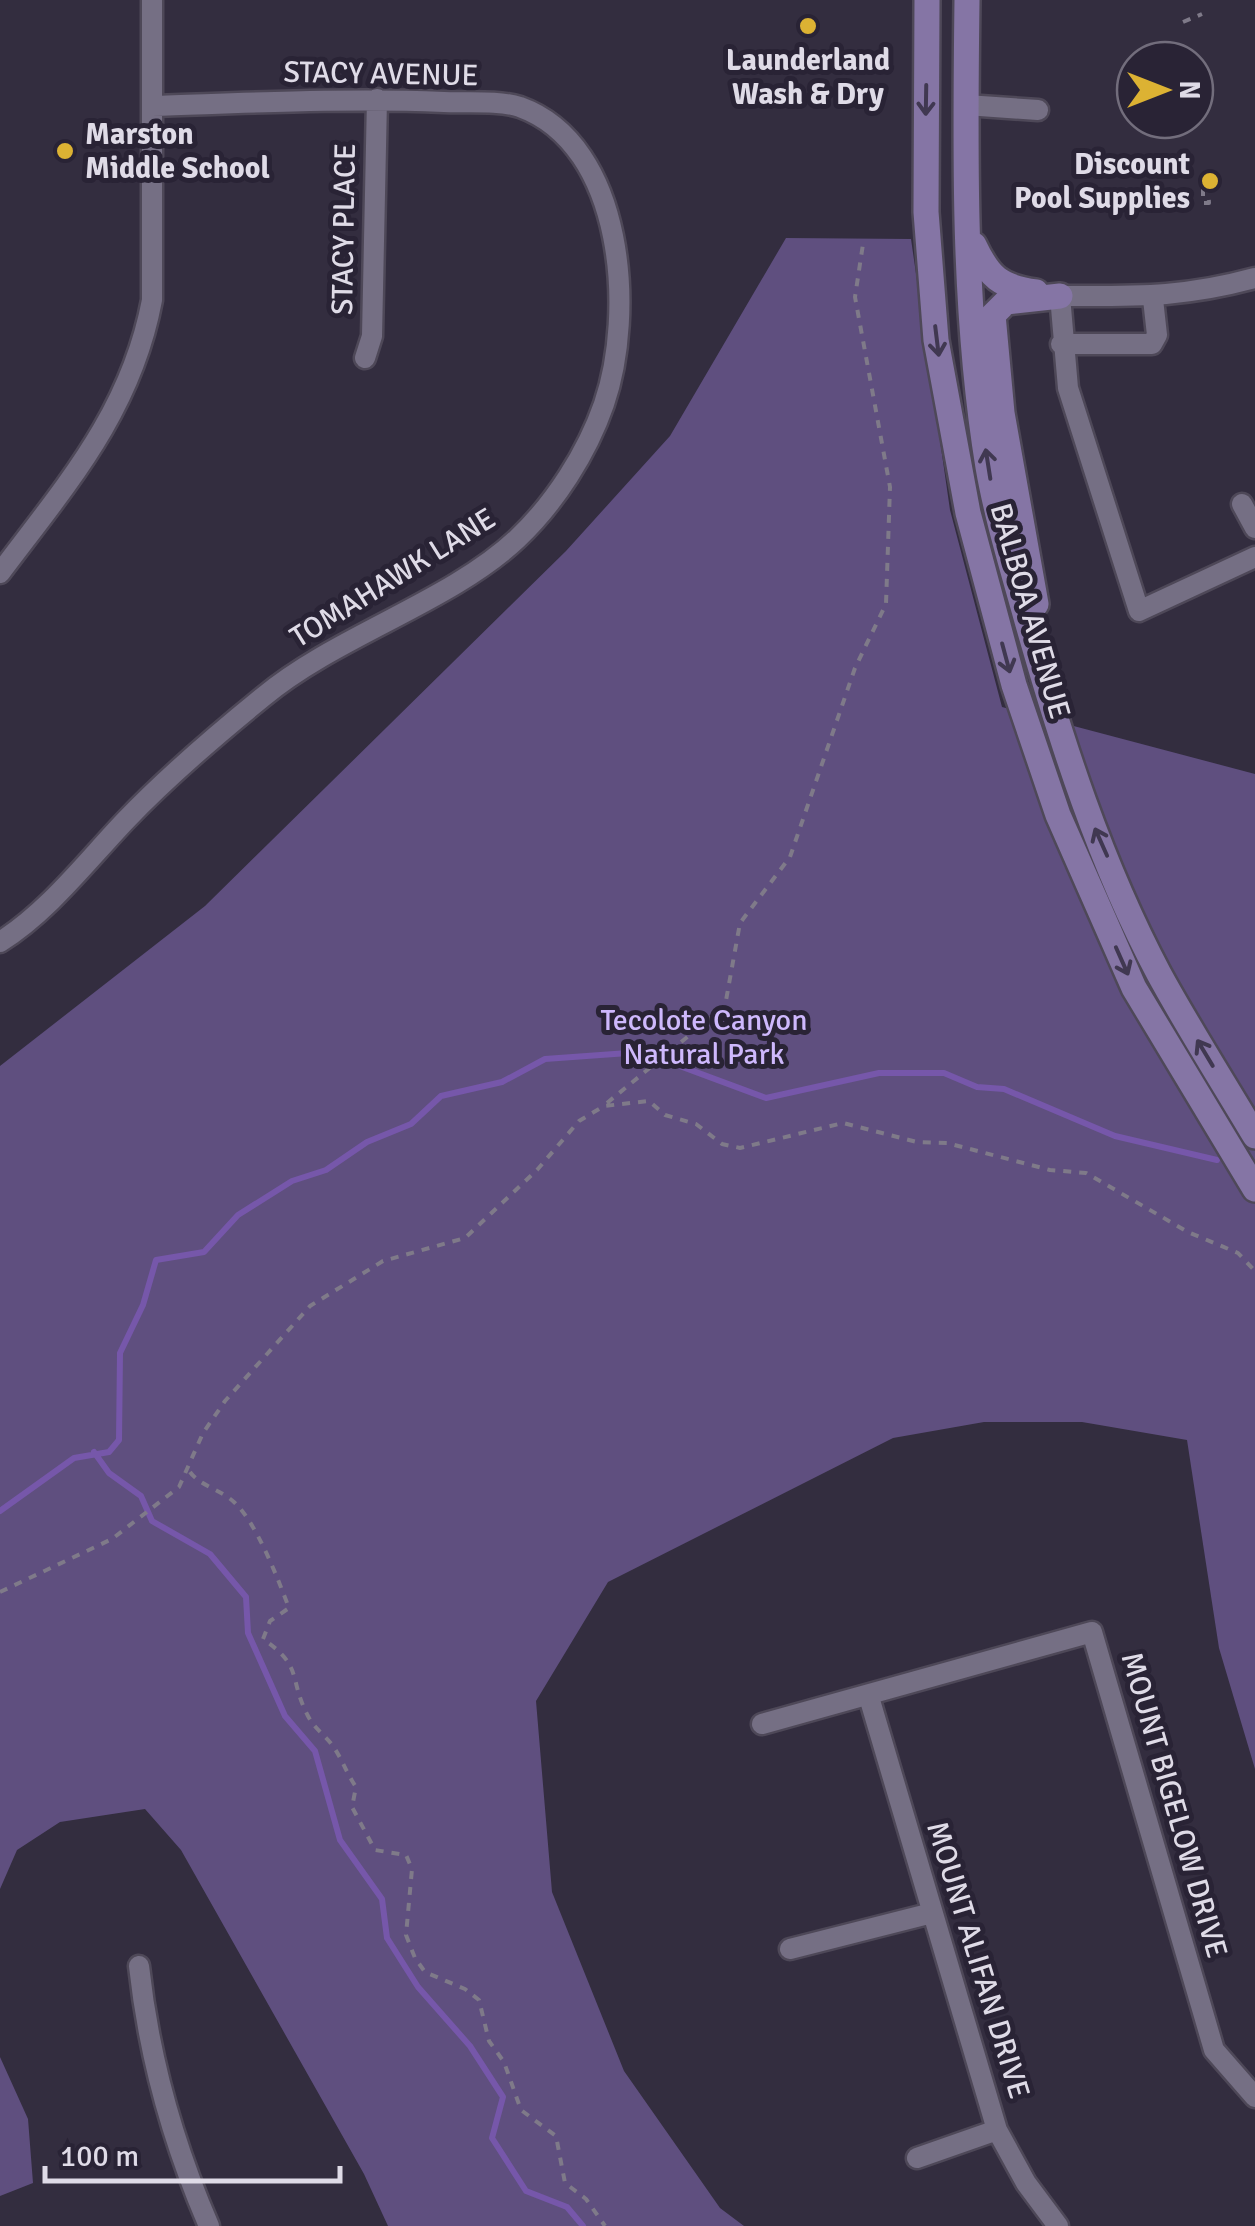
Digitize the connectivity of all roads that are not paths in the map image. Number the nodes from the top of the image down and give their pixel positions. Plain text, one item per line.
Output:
1 (152, 0) edge
2 (927, 0) edge
3 (967, 0) edge
4 (377, 99) junction
5 (152, 106) junction
6 (966, 106) junction
7 (1038, 110) dead end
8 (588, 163) joint
9 (970, 236) junction
10 (1255, 278) edge
11 (1060, 296) junction
12 (1153, 298) junction
13 (1061, 344) junction
14 (365, 358) dead end
15 (1242, 504) dead end
16 (1255, 528) edge
17 (1255, 558) edge
18 (0, 573) edge
19 (1048, 694) junction
20 (0, 942) edge
21 (1255, 1136) edge
22 (1255, 1189) edge
23 (869, 1698) junction
24 (762, 1724) dead end
25 (932, 1913) junction
26 (790, 1950) dead end
27 (139, 1966) dead end
28 (1255, 2096) edge
29 (997, 2130) junction
30 (917, 2158) dead end
31 (209, 2226) edge
32 (1058, 2226) edge

1 - 5 street
2 -> 22 main road, BALBOA AVENUE
3 - 6 main road, BALBOA AVENUE
4 - 5 street, STACY AVENUE
4 - 8 street, STACY AVENUE
4 - 14 street, STACY PLACE
5 - 18 street
6 - 7 street
6 - 9 main road, BALBOA AVENUE
8 - 20 street, TOMAHAWK LANE
9 - 11 main road
19 -> 9 main road, BALBOA AVENUE
10 - 12 street
11 - 12 street
11 - 13 street
11 - 19 main road
12 - 13 street
13 - 17 street
15 - 16 street
21 -> 19 main road, BALBOA AVENUE
23 - 24 street
23 - 25 street, MOUNT ALIFAN DRIVE
23 - 28 street, MOUNT BIGELOW DRIVE
25 - 26 street
25 - 29 street, MOUNT ALIFAN DRIVE
27 - 31 street
29 - 30 street
29 - 32 street, MOUNT ALIFAN DRIVE

